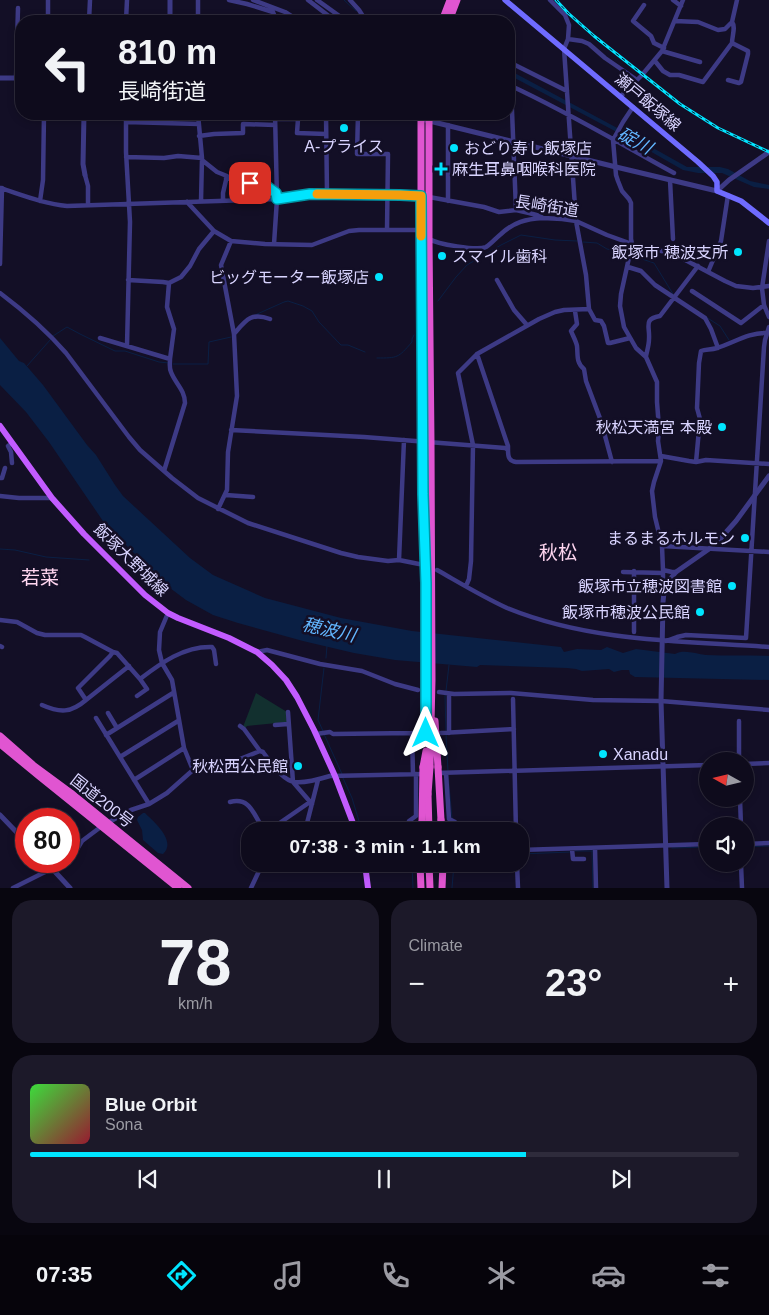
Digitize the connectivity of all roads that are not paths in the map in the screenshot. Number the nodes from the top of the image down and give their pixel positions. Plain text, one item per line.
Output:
1 (48, 0) edge
2 (90, 0) edge
3 (127, 0) edge
4 (170, 0) edge
5 (198, 0) edge
6 (229, 0) edge
7 (253, 0) edge
8 (308, 0) edge
9 (316, 0) edge
10 (350, 0) edge
11 (450, 0) edge
12 (457, 0) edge
13 (505, 0) edge
14 (550, 0) edge
15 (673, 0) edge
16 (683, 0) edge
17 (737, 0) edge
18 (644, 5) dead end
19 (681, 6) junction
20 (18, 8) dead end
21 (18, 15) edge
22 (48, 15) edge
23 (89, 15) edge
24 (126, 15) edge
25 (170, 15) edge
26 (198, 15) edge
27 (275, 15) edge
28 (290, 15) edge
29 (328, 15) edge
30 (338, 15) edge
31 (362, 15) edge
32 (444, 15) edge
33 (451, 15) edge
34 (675, 21) junction
35 (732, 22) junction
36 (568, 39) junction
37 (732, 43) junction
38 (564, 49) junction
39 (663, 49) junction
40 (655, 61) junction
41 (700, 62) dead end
42 (515, 65) edge
43 (0, 78) edge
44 (15, 78) edge
45 (637, 80) junction
46 (728, 80) dead end
47 (515, 88) edge
48 (567, 92) junction
49 (620, 97) junction
50 (633, 107) junction
51 (569, 113) junction
52 (44, 120) edge
53 (84, 120) edge
54 (199, 120) edge
55 (275, 120) edge
56 (298, 120) edge
57 (326, 120) edge
58 (358, 120) edge
59 (425, 120) edge
60 (425, 120) edge
61 (434, 120) edge
62 (511, 120) edge
63 (126, 122) joint
64 (199, 124) junction
65 (275, 125) junction
66 (448, 125) junction
67 (326, 134) junction
68 (200, 136) junction
69 (613, 139) junction
70 (512, 141) junction
71 (769, 152) edge
72 (571, 155) junction
73 (126, 157) junction
74 (202, 159) junction
75 (616, 168) junction
76 (674, 173) dead end
77 (85, 175) joint
78 (226, 178) junction
79 (670, 180) junction
80 (1, 188) edge
81 (717, 191) junction
82 (276, 193) junction
83 (327, 194) junction
84 (388, 195) junction
85 (728, 195) junction
86 (421, 196) junction
87 (429, 197) junction
88 (277, 199) junction
89 (40, 201) junction
90 (223, 201) junction
91 (448, 201) junction
92 (187, 202) junction
93 (201, 202) junction
94 (130, 203) junction
95 (88, 205) junction
96 (516, 210) junction
97 (543, 218) junction
98 (576, 221) junction
99 (769, 223) edge
100 (387, 230) junction
101 (421, 230) junction
102 (214, 232) junction
103 (429, 239) junction
104 (673, 239) dead end
105 (231, 241) junction
106 (769, 243) edge
107 (274, 244) junction
108 (632, 244) junction
109 (0, 264) edge
110 (698, 266) junction
111 (628, 267) junction
112 (708, 272) junction
113 (128, 280) junction
114 (497, 280) dead end
115 (169, 283) junction
116 (769, 286) edge
117 (762, 288) junction
118 (692, 291) dead end
119 (0, 293) edge
120 (675, 297) junction
121 (764, 305) junction
122 (589, 309) junction
123 (575, 311) junction
124 (769, 317) edge
125 (270, 319) dead end
126 (527, 325) junction
127 (769, 327) edge
128 (767, 333) junction
129 (234, 334) junction
130 (100, 338) dead end
131 (630, 338) junction
132 (127, 346) junction
133 (718, 348) junction
134 (477, 354) junction
135 (646, 357) junction
136 (170, 359) junction
137 (762, 380) junction
138 (769, 381) edge
139 (0, 426) edge
140 (231, 430) junction
141 (404, 440) junction
142 (423, 441) junction
143 (431, 442) junction
144 (12, 443) junction
145 (473, 445) junction
146 (508, 450) junction
147 (661, 459) junction
148 (612, 462) junction
149 (696, 462) junction
150 (12, 463) dead end
151 (757, 463) junction
152 (769, 464) edge
153 (5, 468) dead end
154 (164, 471) junction
155 (769, 476) edge
156 (0, 478) edge
157 (226, 495) junction
158 (755, 495) junction
159 (0, 496) edge
160 (253, 497) dead end
161 (52, 498) junction
162 (218, 508) junction
163 (662, 546) junction
164 (708, 550) junction
165 (752, 552) junction
166 (769, 552) edge
167 (399, 560) junction
168 (419, 564) dead end
169 (437, 570) dead end
170 (634, 571) junction
171 (663, 571) junction
172 (624, 572) dead end
173 (676, 572) junction
174 (429, 584) junction
175 (466, 586) junction
176 (663, 602) junction
177 (168, 613) junction
178 (0, 620) edge
179 (634, 632) dead end
180 (663, 642) junction
181 (769, 647) edge
182 (113, 652) junction
183 (257, 652) junction
184 (162, 663) junction
185 (216, 664) dead end
186 (129, 666) junction
187 (140, 679) junction
188 (429, 680) junction
189 (418, 690) dead end
190 (173, 693) junction
191 (137, 696) dead end
192 (513, 698) dead end
193 (86, 700) junction
194 (661, 701) junction
195 (42, 705) dead end
196 (769, 710) edge
197 (288, 712) dead end
198 (108, 713) dead end
199 (96, 718) dead end
200 (178, 721) junction
201 (739, 721) dead end
202 (288, 724) junction
203 (274, 725) dead end
204 (240, 726) dead end
205 (117, 728) junction
206 (514, 729) junction
207 (318, 734) junction
208 (106, 735) junction
209 (0, 736) edge
210 (0, 744) edge
211 (184, 748) junction
212 (260, 751) junction
213 (739, 752) edge
214 (120, 757) junction
215 (769, 763) edge
216 (754, 764) edge
217 (699, 765) edge
218 (663, 766) junction
219 (426, 767) junction
220 (193, 770) junction
221 (514, 772) junction
222 (447, 773) junction
223 (414, 774) junction
224 (337, 776) junction
225 (134, 780) junction
226 (318, 780) junction
227 (293, 782) junction
228 (230, 802) dead end
229 (311, 803) junction
230 (149, 804) junction
231 (0, 816) edge
232 (425, 821) joint
233 (259, 822) edge
234 (280, 822) edge
235 (307, 822) edge
236 (353, 822) edge
237 (409, 822) edge
238 (441, 822) edge
239 (455, 822) edge
240 (516, 822) edge
241 (104, 824) junction
242 (15, 831) edge
243 (769, 843) edge
244 (80, 844) edge
245 (699, 844) edge
246 (754, 844) edge
247 (665, 845) junction
248 (595, 848) junction
249 (529, 850) edge
250 (572, 851) junction
251 (584, 859) dead end
252 (259, 872) edge
253 (366, 872) edge
254 (420, 872) edge
255 (429, 872) edge
256 (443, 872) edge
257 (517, 872) edge
258 (741, 872) edge
259 (43, 873) edge
260 (56, 873) edge
261 (187, 887) edge
262 (13, 888) edge
263 (70, 888) edge
264 (178, 888) edge
265 (251, 888) edge
266 (368, 888) edge
267 (421, 888) edge
268 (430, 888) edge
269 (442, 888) edge
270 (518, 888) edge
271 (596, 888) edge
272 (667, 888) edge
273 (742, 888) edge

1 - 22 street
2 - 23 street
3 - 24 street
4 - 25 street
5 - 26 street
6 - 27 street
7 - 28 street
8 - 29 street
9 - 30 street
10 - 31 street
11 - 32 highway
12 - 33 highway
13 - 38 main road, 瀬戸飯塚線
14 - 36 street
15 - 19 street
16 - 19 street
17 - 35 street
18 - 39 street
19 - 34 street
20 - 21 street
34 - 35 street
34 - 39 street
35 - 37 street
36 - 38 street
36 - 45 street
37 - 40 street
37 - 46 street
38 - 48 street
38 - 49 main road, 瀬戸飯塚線
39 - 40 street
39 - 41 street
40 - 45 street
42 - 48 street
43 - 44 street
45 - 49 street
47 - 51 street
48 - 51 street
49 - 50 main road, 瀬戸飯塚線
50 - 69 street
50 - 81 main road, 瀬戸飯塚線
51 - 69 street
51 - 72 street
52 - 89 street
53 - 77 street
54 - 64 street
55 - 65 street
56 - 67 street
57 - 67 street
58 - 84 street
59 - 86 highway
60 - 87 highway
61 - 66 street
62 - 70 street
63 - 64 street
63 - 73 street
64 - 68 street
65 - 68 street
65 - 82 street
66 - 70 street
66 - 91 street
67 - 83 street
68 - 74 street
69 - 75 street
69 - 76 street
70 - 72 street
70 - 96 street
71 - 81 street
72 - 75 street
72 - 98 street
73 - 74 street
73 - 94 street
74 - 78 street
74 - 93 street
75 - 79 street
75 - 108 street
77 - 95 street
78 - 82 street
78 - 90 street
79 - 81 street
79 - 104 street
80 - 89 street
80 - 109 street
81 - 85 main road
82 - 88 street
83 - 84 street
83 - 88 street
84 - 86 street
84 - 100 street
85 - 99 main road
85 - 112 street
86 - 101 highway
87 - 91 street, 長崎街道
87 - 103 highway
88 - 90 street
88 - 107 street
89 - 95 street
90 - 93 street
91 - 96 street, 長崎街道
92 - 93 street
92 - 94 street
92 - 102 street
94 - 95 street
94 - 113 street
96 - 97 street, 長崎街道
97 - 98 street, 長崎街道
97 - 103 street
98 - 108 street, 長崎街道
98 - 122 street
100 - 101 street
100 - 107 street
101 - 103 street
101 - 142 highway
102 - 105 street
102 - 115 street
103 - 143 highway
105 - 107 street
105 - 129 street
106 - 117 street
108 - 110 street, 長崎街道
108 - 111 street
110 - 112 street, 長崎街道
110 - 120 street
111 - 120 street
111 - 131 street
112 - 117 street, 長崎街道
113 - 115 street
113 - 132 street
114 - 126 street
115 - 136 street
116 - 117 street, 長崎街道
117 - 121 street
118 - 121 street
119 - 154 street
120 - 133 street
120 - 135 street
121 - 124 street
122 - 123 street
122 - 131 street
123 - 126 street
123 - 148 street
125 - 129 street
126 - 134 street
127 - 128 street
128 - 133 street
128 - 137 street
129 - 140 street
130 - 132 street
131 - 135 street
132 - 136 street
133 - 149 street
134 - 145 street
134 - 146 street
135 - 147 street
136 - 154 street
137 - 138 street
137 - 151 street
139 - 144 main road, 飯塚大野城線
140 - 141 street
140 - 157 street
141 - 142 street
141 - 167 street
142 - 143 street
142 - 174 highway
143 - 145 street
143 - 174 highway
144 - 150 street
144 - 161 main road, 飯塚大野城線
145 - 146 street
145 - 175 street
146 - 148 street
147 - 148 street
147 - 149 street
147 - 163 street
149 - 151 street
151 - 152 street
151 - 158 street
153 - 156 street
154 - 162 street
155 - 158 street
157 - 160 street
157 - 162 street
158 - 164 street
158 - 165 street
159 - 161 street
161 - 177 main road, 飯塚大野城線
162 - 167 street
163 - 164 street
163 - 171 street
164 - 165 street
164 - 173 street
165 - 166 street
165 - 180 street
167 - 168 street
169 - 175 street
170 - 171 street
170 - 172 street
170 - 179 street
171 - 173 street
171 - 176 street
173 - 176 street
174 - 188 highway
175 - 180 street
176 - 180 street
177 - 183 main road, 飯塚大野城線
177 - 184 street
178 - 182 street
180 - 181 street
180 - 194 street
182 - 186 street
182 - 193 street
183 - 189 street
183 - 207 main road, 飯塚大野城線
184 - 185 street
184 - 187 street
184 - 190 street
186 - 187 street
186 - 193 street
187 - 191 street
188 - 219 highway
188 - 219 highway
188 - 238 highway, bridge
190 - 200 street
190 - 205 street
192 - 206 street
193 - 195 street
194 - 196 street
194 - 206 street
194 - 218 street
197 - 202 street
198 - 205 street
199 - 208 street
200 - 211 street
200 - 214 street
201 - 213 street
202 - 203 street
202 - 227 street
204 - 212 street
205 - 208 street
206 - 221 street
207 - 223 street
207 - 224 main road, 飯塚大野城線
208 - 214 street
209 - 241 highway, 国道200号
210 - 241 highway, 国道200号
211 - 220 street
211 - 225 street
212 - 220 street
212 - 227 street
214 - 225 street
215 - 216 street
217 - 218 street
218 - 221 street
218 - 247 street
219 - 232 highway, bridge
219 - 232 highway, bridge
220 - 230 street
221 - 222 street
221 - 240 street
222 - 223 street
222 - 239 street
223 - 224 street
223 - 237 street
224 - 226 street
224 - 236 main road, 飯塚大野城線
225 - 230 street
226 - 227 street
226 - 229 street
227 - 229 street
228 - 233 street
229 - 234 street
229 - 235 street
230 - 241 street
231 - 242 street
241 - 244 street
241 - 261 highway, 国道200号
241 - 264 highway, 国道200号
243 - 246 street
245 - 247 street
247 - 248 street
247 - 272 street
248 - 250 street
248 - 271 street
249 - 250 street
250 - 251 street
252 - 265 street
253 - 266 main road
254 - 267 highway
255 - 268 highway
256 - 269 highway
257 - 270 street
258 - 273 street
259 - 262 street, bridge
260 - 263 street

